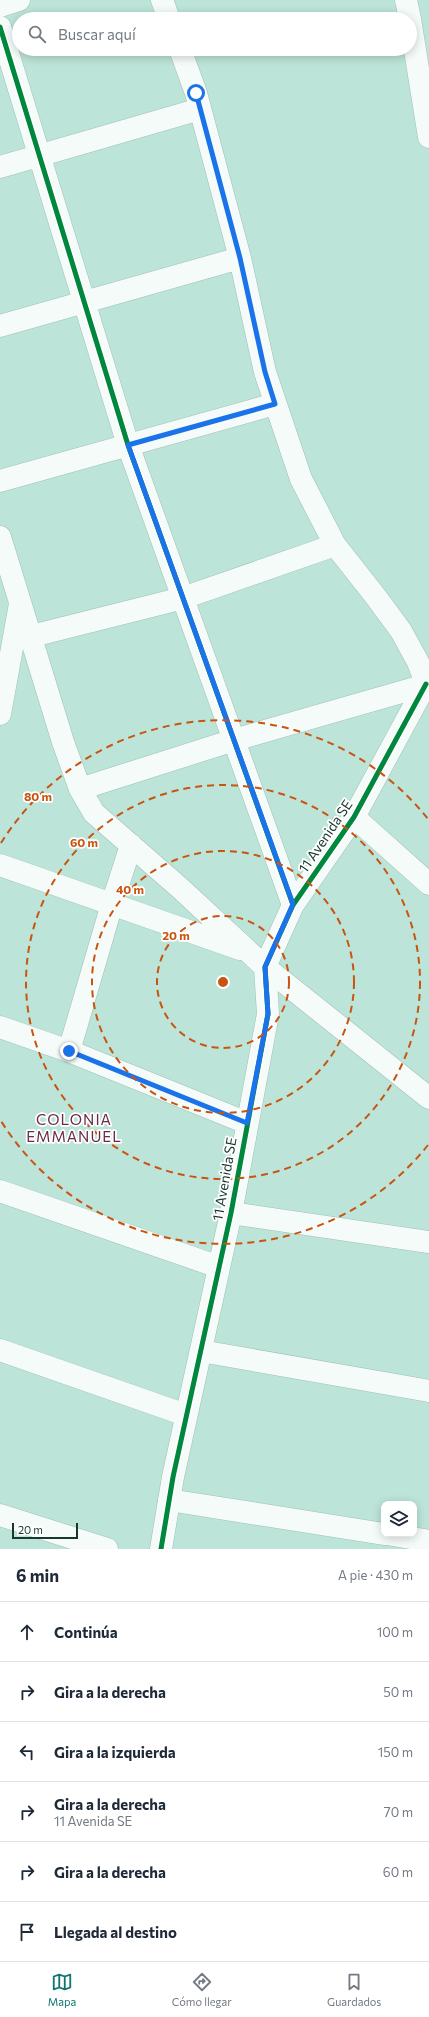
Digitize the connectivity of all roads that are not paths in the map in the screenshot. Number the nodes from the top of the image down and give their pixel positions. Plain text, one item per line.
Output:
1 (19, 0) edge
2 (162, 0) edge
3 (406, 0) edge
4 (0, 6) edge
5 (166, 12) edge
6 (410, 12) edge
7 (0, 27) edge
8 (417, 36) edge
9 (182, 56) edge
10 (200, 109) junction
11 (429, 137) edge
12 (39, 156) junction
13 (0, 167) edge
14 (240, 258) junction
15 (84, 302) junction
16 (0, 326) edge
17 (275, 404) junction
18 (128, 445) junction
19 (0, 481) edge
20 (0, 537) edge
21 (335, 545) junction
22 (183, 598) junction
23 (21, 603) junction
24 (32, 636) junction
25 (428, 687) edge
26 (0, 714) edge
27 (234, 740) junction
28 (80, 789) junction
29 (354, 817) junction
30 (131, 845) junction
31 (0, 865) edge
32 (429, 884) edge
33 (112, 904) junction
34 (293, 904) junction
35 (249, 952) junction
36 (265, 967) junction
37 (0, 1027) edge
38 (69, 1051) junction
39 (429, 1098) edge
40 (247, 1123) junction
41 (0, 1191) edge
42 (231, 1213) junction
43 (429, 1242) edge
44 (219, 1267) junction
45 (0, 1350) edge
46 (200, 1351) junction
47 (429, 1391) edge
48 (186, 1416) junction
49 (169, 1500) junction
50 (0, 1515) edge
51 (381, 1533) edge
52 (404, 1537) edge
53 (429, 1541) edge
54 (106, 1549) edge
55 (161, 1549) edge

1 - 4 street
2 - 5 street
3 - 6 street
7 - 12 street
8 - 11 street
9 - 10 street
10 - 12 street
10 - 14 street
12 - 13 street
12 - 15 street
14 - 15 street
14 - 17 street
15 - 16 street
15 - 18 street
17 - 18 street
17 - 21 street
18 - 19 street
18 - 22 street
20 - 23 street
21 - 22 street
21 - 25 street
22 - 24 street
22 - 27 street
23 - 24 street
23 - 26 street
24 - 28 street
25 - 27 street
25 - 29 street, 11 Avenida SE
27 - 28 street
27 - 34 street
28 - 30 street
29 - 32 street
29 - 34 street, 11 Avenida SE
30 - 33 street
30 - 35 street
31 - 33 street
33 - 35 street
33 - 38 street
34 - 36 street, 11 Avenida SE
35 - 36 street
36 - 39 street
36 - 40 street, 11 Avenida SE
37 - 38 street
38 - 40 street
40 - 42 street, 11 Avenida SE
41 - 44 street
42 - 43 street
42 - 44 street, 11 Avenida SE
44 - 46 street, 11 Avenida SE
45 - 48 street
46 - 47 street
46 - 48 street, 11 Avenida SE
48 - 49 street, 11 Avenida SE
49 - 51 street
49 - 55 street, 11 Avenida SE
50 - 54 street
52 - 53 street

